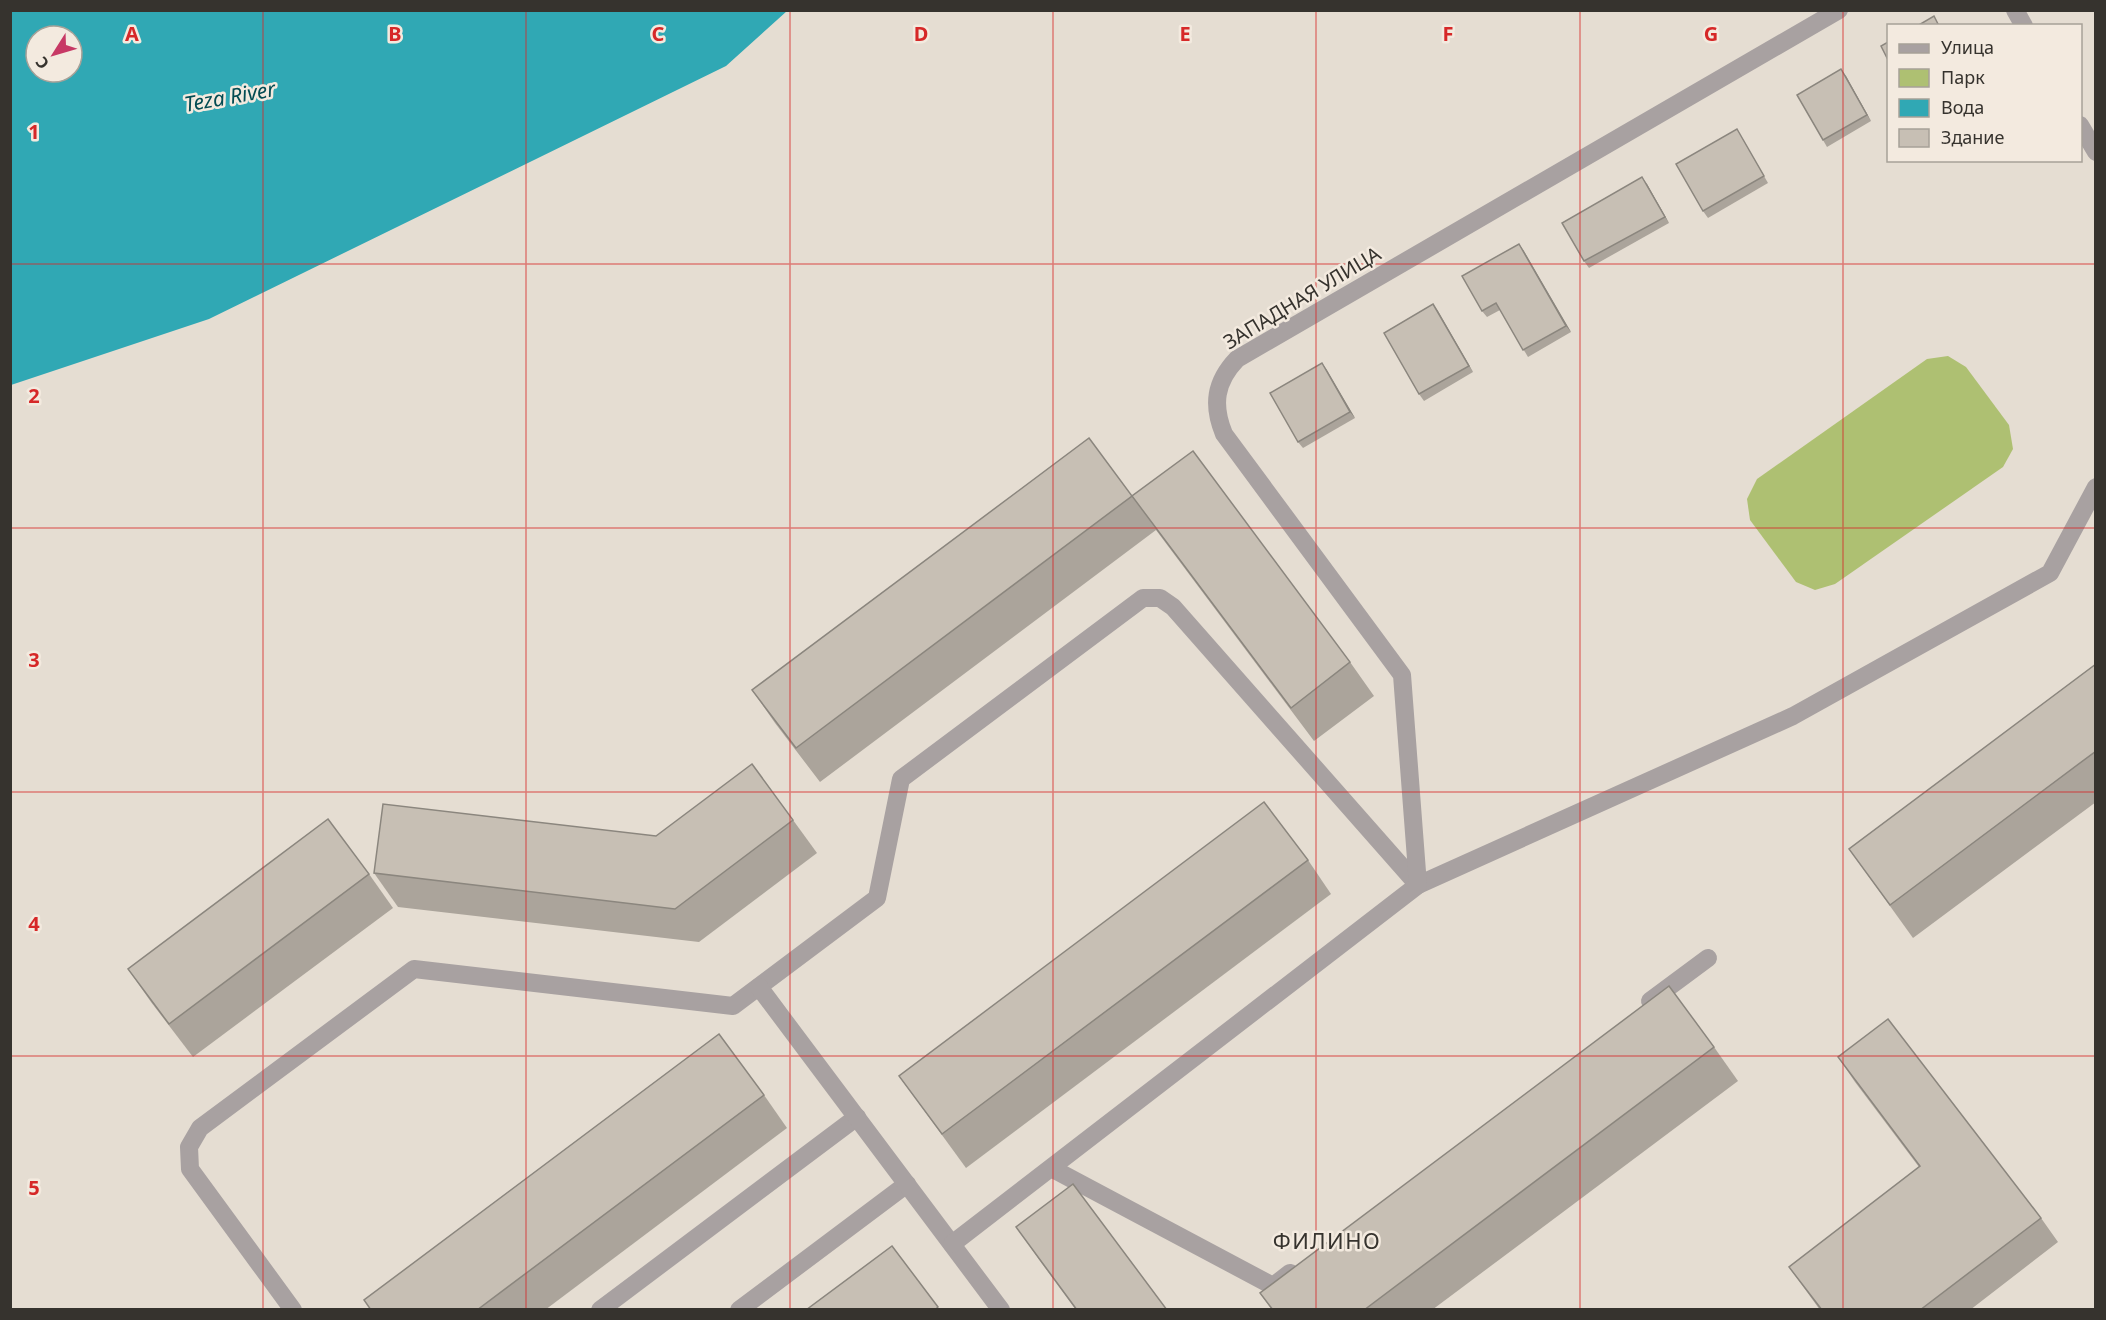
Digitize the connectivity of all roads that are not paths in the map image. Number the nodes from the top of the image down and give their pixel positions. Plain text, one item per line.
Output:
1 (1839, 10) edge
2 (2015, 10) edge
3 (2023, 24) edge
4 (2082, 128) edge
5 (2096, 152) edge
6 (2096, 487) edge
7 (1418, 885) junction
8 (1708, 958) dead end
9 (759, 987) junction
10 (1632, 1015) edge
11 (857, 1117) junction
12 (1053, 1169) junction
13 (907, 1184) junction
14 (952, 1244) junction
15 (1301, 1264) edge
16 (293, 1310) edge
17 (600, 1310) edge
18 (739, 1310) edge
19 (1000, 1310) edge

1 - 7 street, ЗАПАДНАЯ УЛИЦА
2 - 3 street
4 - 5 street
6 - 7 street
7 - 9 street
7 - 12 street
8 - 10 street
9 - 11 street
9 - 16 street
11 - 13 street
11 - 17 street
12 - 14 street
12 - 15 street
13 - 14 street
13 - 18 street
14 - 19 street

